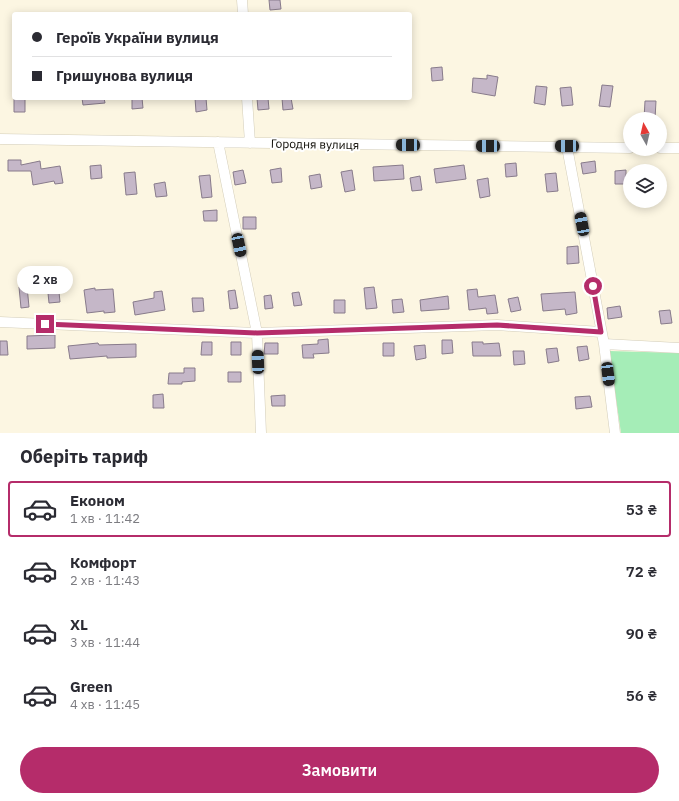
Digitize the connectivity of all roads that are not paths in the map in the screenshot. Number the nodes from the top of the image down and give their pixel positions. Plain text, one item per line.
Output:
1 (242, 0) edge
2 (243, 12) edge
3 (247, 100) edge
4 (0, 139) edge
5 (218, 142) junction
6 (250, 143) junction
7 (567, 146) junction
8 (623, 148) edge
9 (667, 148) edge
10 (679, 148) edge
11 (0, 322) edge
12 (601, 332) junction
13 (257, 333) junction
14 (604, 344) junction
15 (679, 348) edge
16 (261, 433) edge
17 (616, 433) edge

1 - 2 street
3 - 6 street
4 - 5 street, Городня вулиця
5 - 6 street, Городня вулиця
5 - 13 street
6 - 7 street, Городня вулиця
7 - 8 street, Городня вулиця
7 - 12 street
9 - 10 street
11 - 13 street
12 - 13 street
12 - 14 street
13 - 16 street
14 - 15 street
14 - 17 street

